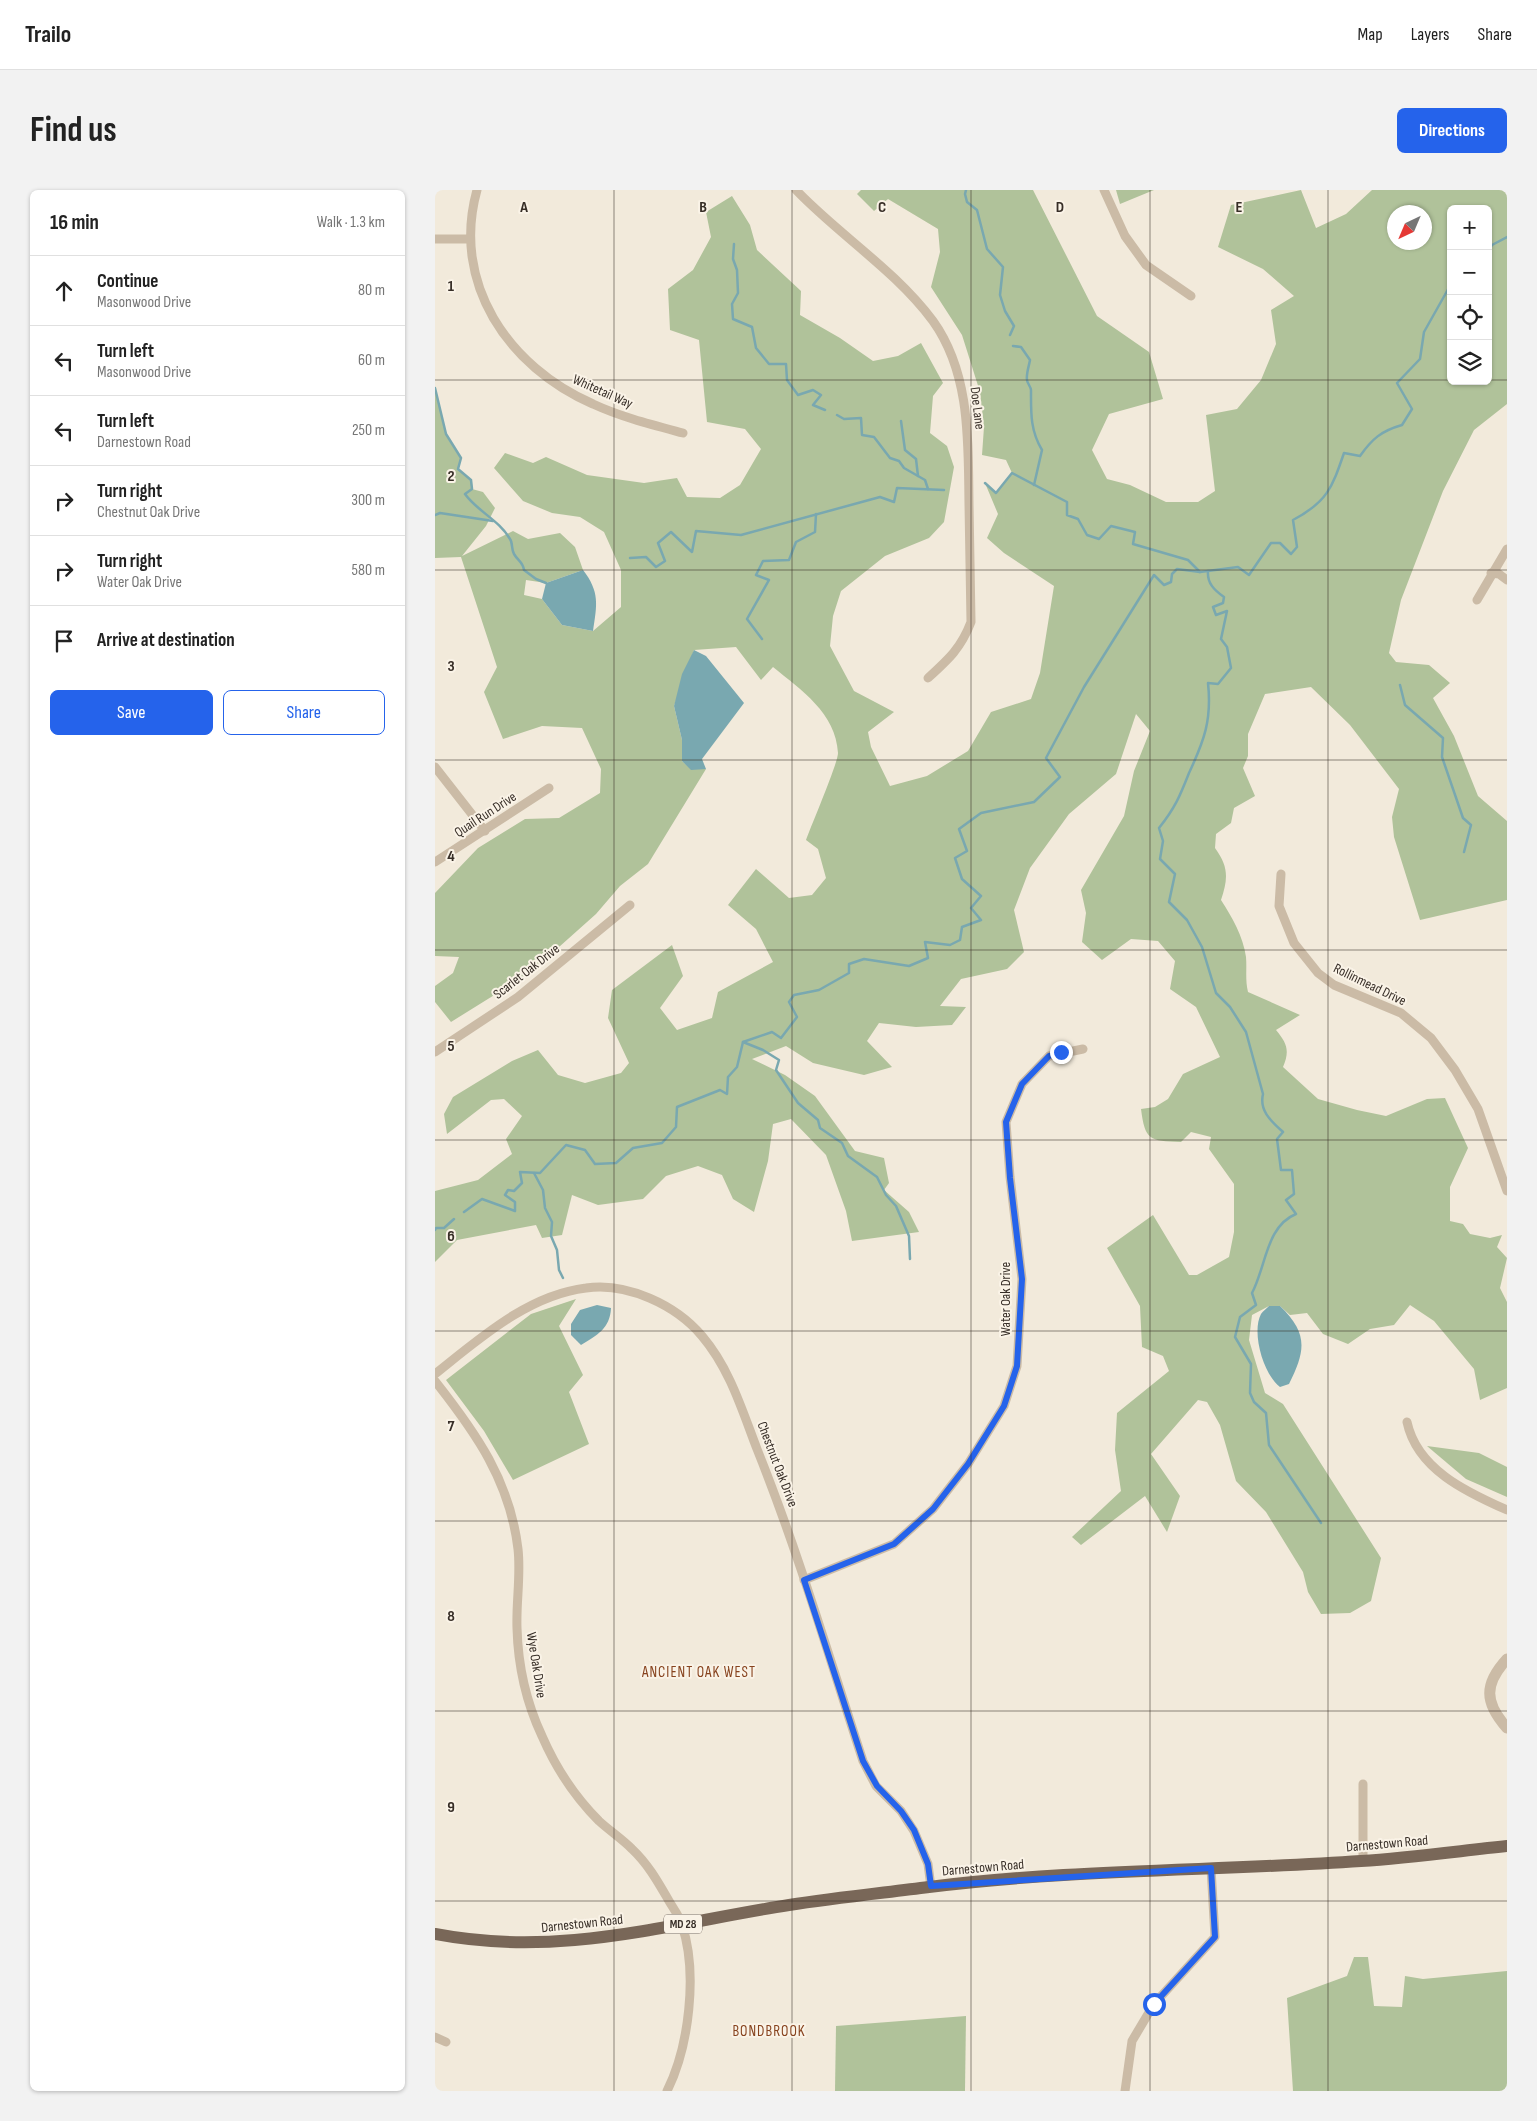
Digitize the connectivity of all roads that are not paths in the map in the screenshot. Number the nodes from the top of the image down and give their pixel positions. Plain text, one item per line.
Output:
1 (477, 190) edge
2 (796, 190) edge
3 (1104, 190) edge
4 (435, 239) edge
5 (469, 239) junction
6 (1191, 296) dead end
7 (683, 433) dead end
8 (1507, 549) edge
9 (1491, 573) junction
10 (1507, 580) edge
11 (1477, 600) dead end
12 (928, 678) dead end
13 (435, 767) edge
14 (549, 788) dead end
15 (485, 831) junction
16 (435, 862) edge
17 (1281, 874) dead end
18 (630, 905) dead end
19 (1083, 1048) dead end
20 (435, 1052) edge
21 (1507, 1191) edge
22 (435, 1374) edge
23 (435, 1381) edge
24 (1407, 1422) dead end
25 (1507, 1510) edge
26 (804, 1580) junction
27 (1507, 1659) edge
28 (1507, 1728) edge
29 (1363, 1784) dead end
30 (1507, 1846) edge
31 (1363, 1861) junction
32 (1211, 1868) junction
33 (931, 1886) junction
34 (682, 1924) junction
35 (435, 1934) edge
36 (435, 2038) edge
37 (447, 2042) dead end
38 (667, 2091) edge
39 (1125, 2091) edge

1 - 5 street, Whitetail Way
2 - 12 street, Doe Lane
3 - 6 street
4 - 5 street
5 - 7 street, Whitetail Way
8 - 9 street
9 - 10 street
9 - 11 street
13 - 15 street
14 - 15 street, Quail Run Drive
15 - 16 street, Quail Run Drive
17 - 21 street, Rollinmead Drive
18 - 20 street, Scarlet Oak Drive
19 - 26 street, Water Oak Drive
22 - 26 street, Chestnut Oak Drive
23 - 34 street, Wye Oak Drive
24 - 25 street
26 - 33 street, Chestnut Oak Drive
27 - 28 street
29 - 31 street
30 - 31 main road, Darnestown Road / MD 28
31 - 32 main road, Darnestown Road / MD 28
32 - 33 main road, Darnestown Road / MD 28
32 - 39 street
33 - 34 main road, Darnestown Road / MD 28
34 - 35 main road, Darnestown Road / MD 28
34 - 38 street
36 - 37 street

